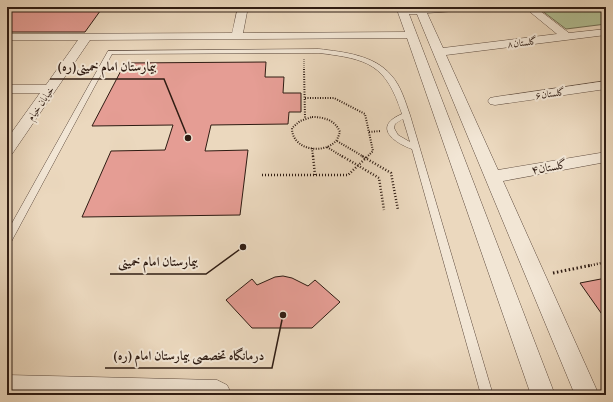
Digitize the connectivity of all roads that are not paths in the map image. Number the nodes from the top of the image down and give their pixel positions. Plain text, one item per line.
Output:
1 (243, 7) edge
2 (470, 7) edge
3 (528, 7) edge
4 (401, 9) edge
5 (420, 9) edge
6 (606, 32) edge
7 (411, 35) junction
8 (237, 36) junction
9 (7, 37) edge
10 (86, 37) junction
11 (567, 37) junction
12 (438, 52) junction
13 (606, 85) edge
14 (7, 89) edge
15 (50, 89) junction
16 (495, 101) dead end
17 (406, 115) junction
18 (416, 147) junction
19 (7, 150) edge
20 (606, 157) edge
21 (492, 177) junction
22 (7, 241) edge
23 (7, 390) edge
24 (217, 395) edge
25 (487, 395) edge
26 (543, 395) edge
27 (587, 395) edge

1 - 8 street
2 - 5 street
3 - 11 street
4 - 5 street
4 - 7 street
5 - 12 street
6 - 11 street, گلستان۸
7 - 8 street
7 - 26 street
8 - 10 street
9 - 10 street
10 - 15 street, خیابان خیام
11 - 12 street, گلستان۸
12 - 21 street
13 - 16 street, گلستان۶
14 - 15 street
15 - 19 street, خیابان خیام
17 - 18 lane
17 - 18 lane
17 - 22 lane
18 - 25 lane
20 - 21 street, گلستان۴
21 - 27 street
23 - 24 street

